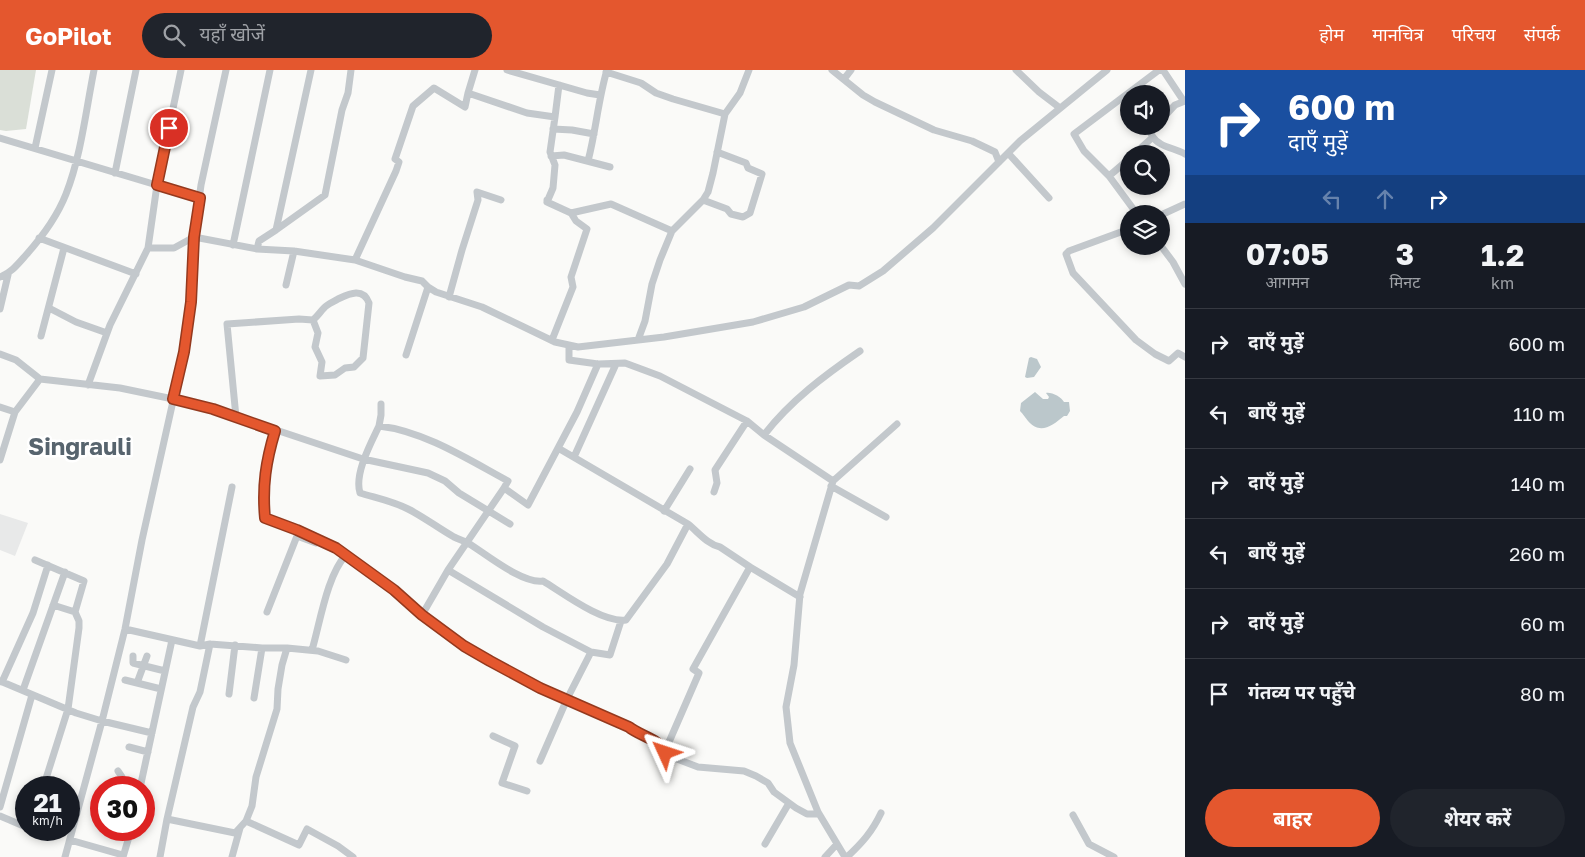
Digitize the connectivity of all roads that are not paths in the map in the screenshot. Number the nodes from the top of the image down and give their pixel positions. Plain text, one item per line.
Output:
1 (52, 70) edge
2 (94, 70) edge
3 (136, 70) edge
4 (181, 70) edge
5 (226, 70) edge
6 (270, 70) edge
7 (311, 70) edge
8 (351, 70) edge
9 (475, 70) edge
10 (507, 70) edge
11 (749, 70) edge
12 (832, 70) edge
13 (851, 70) edge
14 (1016, 70) edge
15 (1107, 70) edge
16 (1159, 70) edge
17 (1163, 70) edge
18 (606, 71) edge
19 (844, 79) junction
20 (559, 85) junction
21 (1139, 85) edge
22 (468, 93) junction
23 (600, 95) junction
24 (1120, 100) edge
25 (1184, 100) edge
26 (1060, 108) junction
27 (1170, 110) edge
28 (725, 114) junction
29 (555, 117) junction
30 (553, 129) junction
31 (594, 134) junction
32 (1155, 135) edge
33 (0, 138) edge
34 (35, 148) junction
35 (717, 152) junction
36 (1008, 154) junction
37 (1185, 154) edge
38 (551, 156) junction
39 (76, 161) junction
40 (588, 161) junction
41 (999, 162) junction
42 (610, 167) dead end
43 (1120, 167) edge
44 (115, 173) junction
45 (1109, 176) junction
46 (157, 185) junction
47 (200, 198) junction
48 (1048, 198) dead end
49 (501, 200) dead end
50 (703, 200) junction
51 (1185, 204) edge
52 (1130, 205) edge
53 (1170, 212) edge
54 (571, 213) junction
55 (276, 230) junction
56 (672, 231) junction
57 (1120, 232) edge
58 (194, 237) junction
59 (39, 238) junction
60 (233, 245) junction
61 (64, 248) junction
62 (148, 248) junction
63 (257, 249) junction
64 (294, 251) junction
65 (1168, 255) edge
66 (355, 260) junction
67 (8, 274) junction
68 (136, 274) junction
69 (0, 278) edge
70 (1185, 284) edge
71 (286, 285) dead end
72 (428, 287) junction
73 (449, 297) junction
74 (48, 308) junction
75 (0, 309) edge
76 (313, 320) junction
77 (107, 333) junction
78 (41, 336) dead end
79 (552, 340) junction
80 (638, 340) junction
81 (569, 345) junction
82 (860, 351) dead end
83 (0, 354) edge
84 (406, 355) dead end
85 (1185, 357) edge
86 (598, 364) junction
87 (616, 364) junction
88 (40, 379) junction
89 (88, 384) junction
90 (173, 399) junction
91 (381, 404) dead end
92 (0, 407) edge
93 (15, 412) junction
94 (236, 417) junction
95 (747, 421) junction
96 (896, 424) dead end
97 (379, 426) junction
98 (275, 431) junction
99 (764, 435) junction
100 (558, 448) junction
101 (574, 457) junction
102 (364, 459) junction
103 (0, 460) edge
104 (690, 469) dead end
105 (832, 484) junction
106 (232, 487) dead end
107 (504, 488) junction
108 (714, 492) dead end
109 (489, 510) junction
110 (664, 511) junction
111 (886, 517) dead end
112 (510, 524) dead end
113 (688, 524) junction
114 (467, 542) junction
115 (326, 543) junction
116 (346, 555) junction
117 (35, 560) dead end
118 (48, 565) junction
119 (750, 567) junction
120 (448, 570) junction
121 (65, 572) junction
122 (800, 597) junction
123 (53, 605) junction
124 (75, 612) junction
125 (267, 612) dead end
126 (422, 615) junction
127 (621, 621) junction
128 (125, 630) junction
129 (172, 640) junction
130 (210, 644) junction
131 (235, 645) junction
132 (200, 646) junction
133 (262, 648) junction
134 (287, 648) junction
135 (312, 650) junction
136 (591, 652) junction
137 (133, 656) dead end
138 (146, 656) dead end
139 (346, 660) dead end
140 (143, 665) junction
141 (166, 671) junction
142 (125, 680) dead end
143 (1, 681) edge
144 (137, 683) junction
145 (162, 689) junction
146 (23, 690) junction
147 (32, 694) junction
148 (229, 694) dead end
149 (254, 698) dead end
150 (567, 699) junction
151 (68, 709) junction
152 (102, 721) junction
153 (152, 733) junction
154 (493, 736) dead end
155 (129, 747) dead end
156 (663, 747) junction
157 (148, 752) junction
158 (540, 761) dead end
159 (118, 771) dead end
160 (47, 776) edge
161 (121, 776) edge
162 (143, 776) edge
163 (527, 791) dead end
164 (80, 803) edge
165 (790, 803) junction
166 (0, 807) edge
167 (881, 813) dead end
168 (819, 814) junction
169 (1073, 815) dead end
170 (0, 816) edge
171 (167, 818) junction
172 (15, 822) edge
173 (243, 824) junction
174 (70, 841) edge
175 (73, 841) edge
176 (128, 841) edge
177 (765, 844) dead end
178 (837, 844) junction
179 (123, 856) edge
180 (350, 856) edge
181 (65, 857) edge
182 (160, 857) edge
183 (232, 857) edge
184 (825, 857) edge
185 (846, 857) edge
186 (1114, 857) edge

1 - 34 street
2 - 39 street
3 - 44 street
4 - 46 street
5 - 47 street
6 - 60 street
7 - 55 street
8 - 55 street
9 - 22 street
10 - 20 street
11 - 28 street
12 - 19 street
13 - 19 street
14 - 26 street
15 - 26 street
16 - 21 street
17 - 25 street
18 - 23 street
18 - 28 street
19 - 41 street
20 - 23 street
20 - 29 street
22 - 29 street
22 - 66 street
23 - 31 street
24 - 45 street
25 - 27 street
26 - 36 street
28 - 35 street
29 - 30 street
30 - 31 street
30 - 38 street
31 - 40 street
32 - 37 street
33 - 34 street
34 - 39 street
35 - 50 street
35 - 50 street
36 - 41 street
36 - 48 street
38 - 40 street
38 - 54 street
39 - 44 street
39 - 59 street
40 - 42 street
41 - 80 street
43 - 45 street
44 - 46 street
45 - 52 street
46 - 47 street
46 - 62 street
47 - 58 street
49 - 73 street
50 - 56 street
51 - 53 street
54 - 56 street
54 - 79 street
55 - 63 street
56 - 80 street
57 - 85 street
58 - 60 street
58 - 62 street
58 - 90 street
59 - 61 street
59 - 67 street
60 - 63 street
61 - 68 street
61 - 74 street
62 - 68 street
63 - 64 street
64 - 66 street
64 - 71 street
65 - 70 street
66 - 72 street
67 - 69 street
67 - 75 street
68 - 77 street
72 - 73 street
72 - 84 street
73 - 79 street
74 - 77 street
74 - 78 street
76 - 76 street
76 - 94 street
77 - 89 street
79 - 81 street
80 - 81 street
81 - 86 street
82 - 99 street
83 - 88 street
86 - 87 street
86 - 100 street
87 - 95 street
87 - 101 street
88 - 89 street
88 - 93 street
89 - 90 street
90 - 94 street
90 - 128 street
91 - 97 street
92 - 93 street
93 - 103 street
94 - 98 street
95 - 99 street
95 - 108 street
96 - 105 street
97 - 102 street
97 - 107 street
98 - 102 street
98 - 115 street
99 - 105 street
100 - 101 street
100 - 107 street
101 - 110 street
102 - 109 street
102 - 114 street
104 - 110 street
105 - 111 street
105 - 122 street
106 - 132 street
107 - 109 street
109 - 112 street
109 - 114 street
110 - 113 street
113 - 119 street
113 - 127 street
114 - 120 street
114 - 127 street
115 - 116 street
115 - 125 street
116 - 126 street
116 - 135 street
117 - 118 street
118 - 121 street
118 - 143 street
119 - 122 street
119 - 156 street
120 - 126 street
120 - 136 street
121 - 123 street
121 - 124 street
122 - 168 street
123 - 124 street
123 - 146 street
124 - 151 street
126 - 150 street
127 - 136 street
128 - 129 street
128 - 152 street
129 - 132 street
129 - 141 street
130 - 131 street
130 - 132 street
130 - 171 street
131 - 133 street
131 - 148 street
133 - 134 street
133 - 149 street
134 - 135 street
134 - 173 street
135 - 139 street
136 - 150 street
137 - 140 street
138 - 140 street
140 - 141 street
140 - 144 street
141 - 145 street
142 - 144 street
143 - 146 street
144 - 145 street
145 - 153 street
146 - 147 street
147 - 151 street
147 - 166 street
150 - 156 street
150 - 158 street
151 - 152 street
151 - 160 street
152 - 153 street
152 - 164 street
153 - 157 street
154 - 163 street
155 - 157 street
156 - 165 street
157 - 162 street
159 - 161 street
165 - 168 street
165 - 177 street
167 - 185 street
168 - 178 street
169 - 186 street
170 - 172 street
171 - 173 street
171 - 182 street
173 - 180 street
173 - 183 street
174 - 181 street
175 - 179 street
176 - 179 street
178 - 184 street
178 - 185 street

